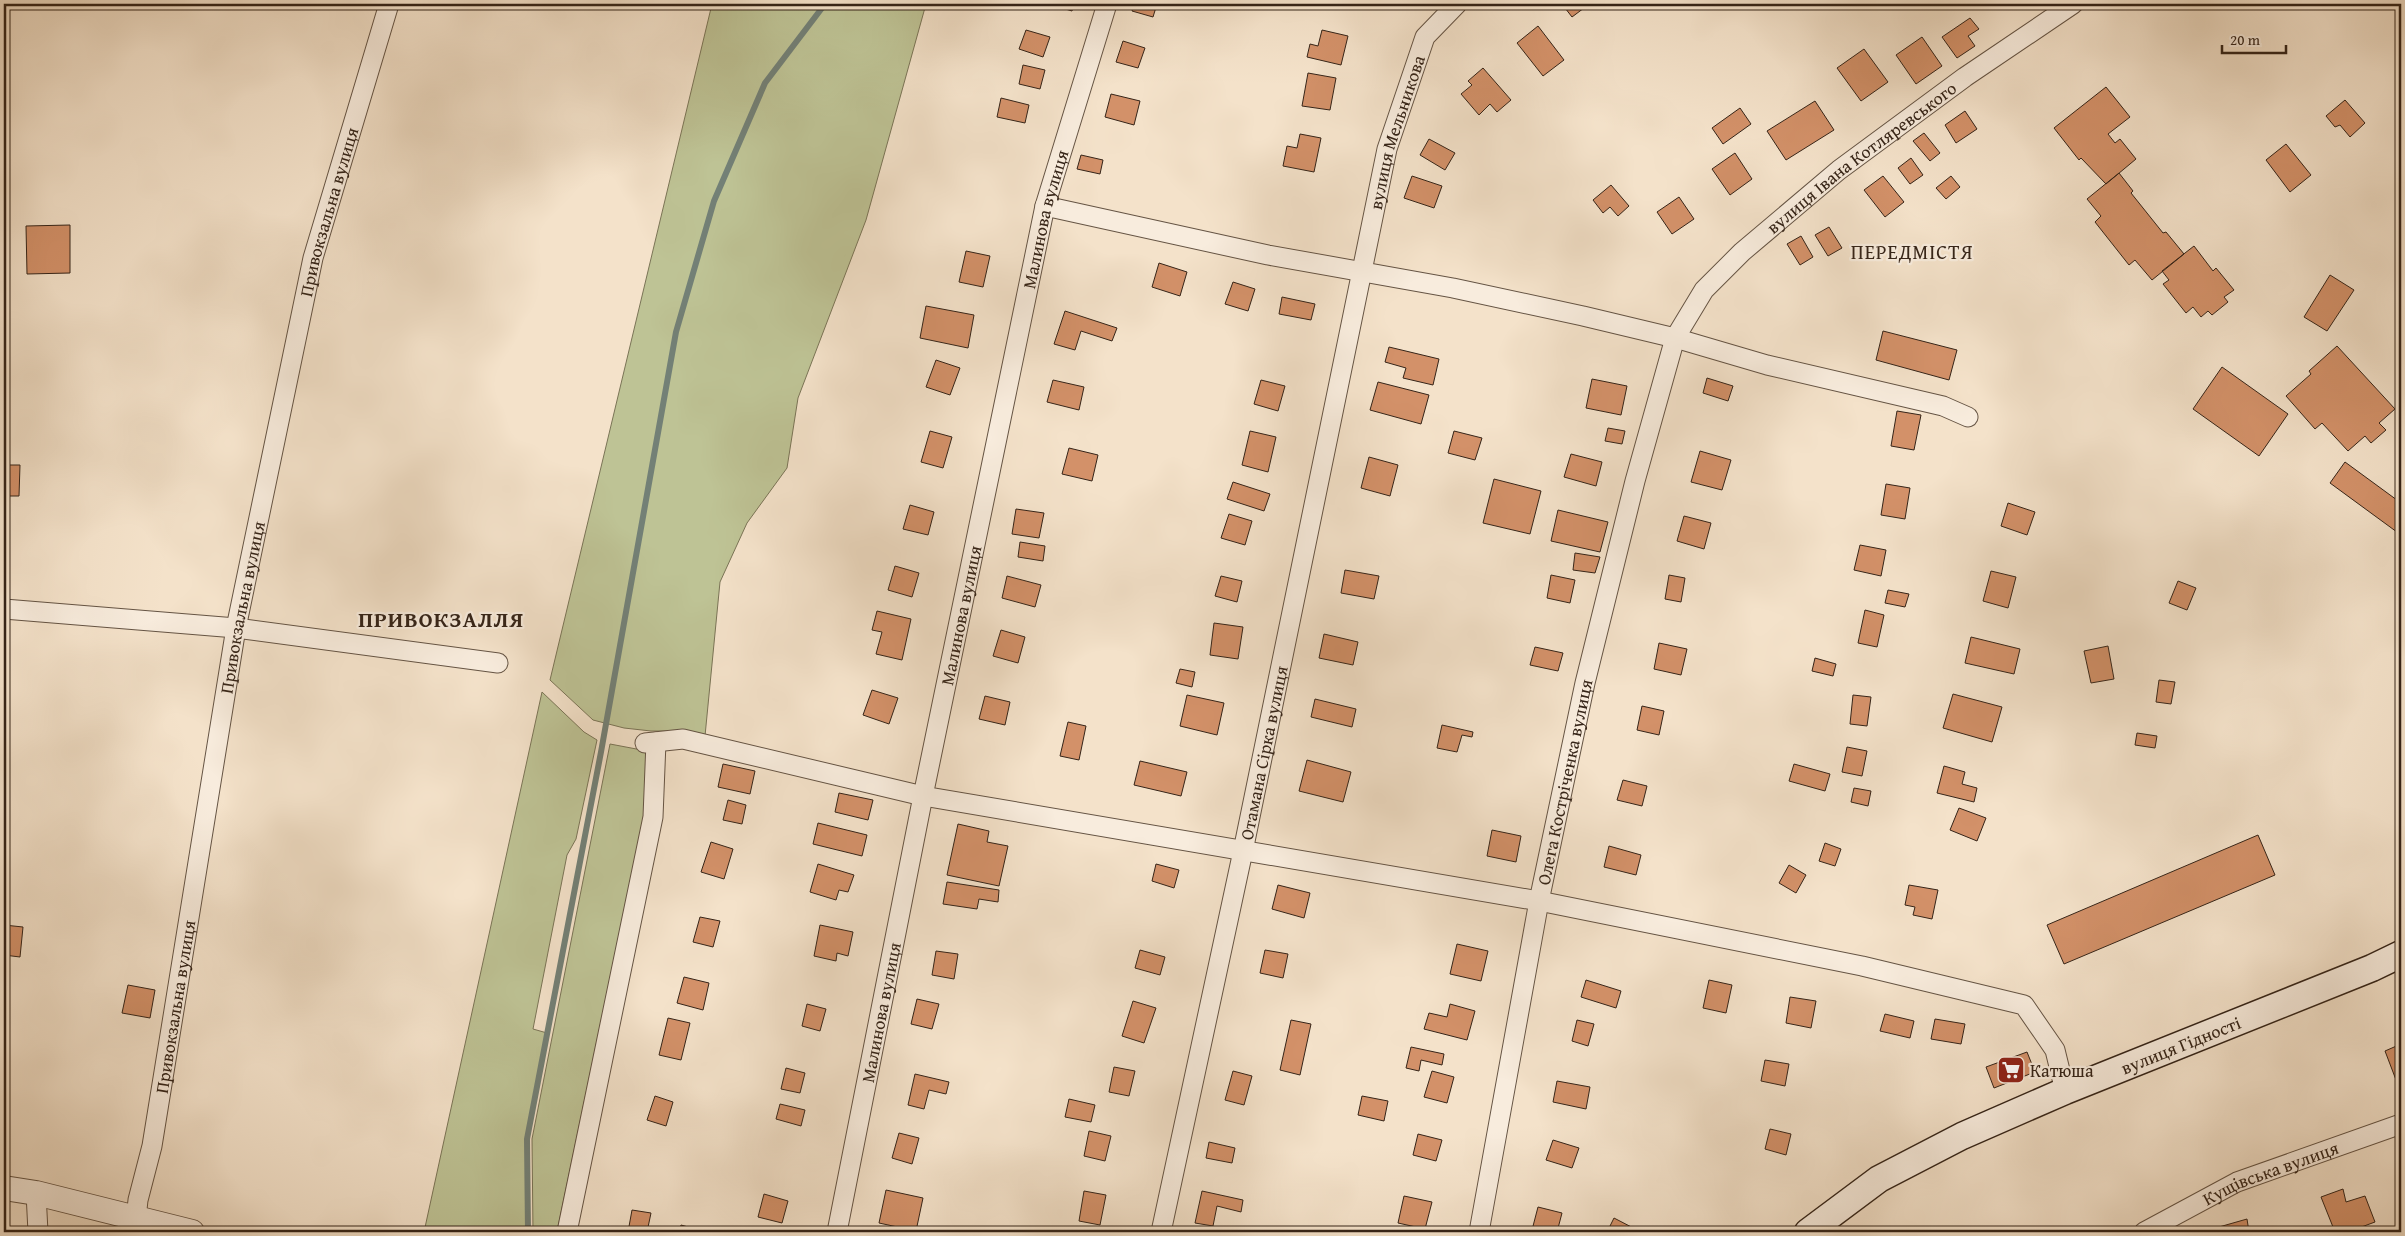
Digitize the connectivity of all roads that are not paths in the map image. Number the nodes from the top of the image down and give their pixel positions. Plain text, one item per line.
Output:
1 (389, 4) edge
2 (1107, 4) edge
3 (1457, 4) edge
4 (2073, 4) edge
5 (1045, 206) junction
6 (1361, 273) junction
7 (1675, 338) junction
8 (1968, 417) dead end
9 (4, 610) edge
10 (236, 628) junction
11 (498, 663) dead end
12 (923, 796) junction
13 (1243, 851) junction
14 (1539, 901) junction
15 (2401, 954) edge
16 (2065, 1091) junction
17 (2401, 1124) edge
18 (4, 1188) edge
19 (36, 1193) junction
20 (136, 1219) junction
21 (38, 1232) edge
22 (192, 1232) edge
23 (566, 1232) edge
24 (837, 1232) edge
25 (1161, 1232) edge
26 (1479, 1232) edge
27 (1808, 1232) edge
28 (2144, 1232) edge

1 - 10 street, Привокзальна вулиця
2 - 5 street, Малинова вулиця
3 - 6 street, вулиця Мельникова
4 - 7 street, вулиця Івана Котляревського
5 - 6 street
5 - 12 street, Малинова вулиця
6 - 7 street
6 - 13 street, Отамана Сірка вулиця
7 - 8 street
7 - 14 street, Олега Костріченка вулиця
9 - 10 street
10 - 11 street
10 - 20 street, Привокзальна вулиця
12 - 13 street
12 - 23 street
12 - 24 street, Малинова вулиця
13 - 14 street
13 - 25 street, Отамана Сірка вулиця
14 - 16 street
14 - 26 street, Олега Костріченка вулиця
15 - 16 main road, вулиця Гідності
16 - 27 main road, вулиця Гідності
17 - 28 street, Кущівська вулиця
18 - 19 street
19 - 20 street
19 - 21 street
20 - 22 street

